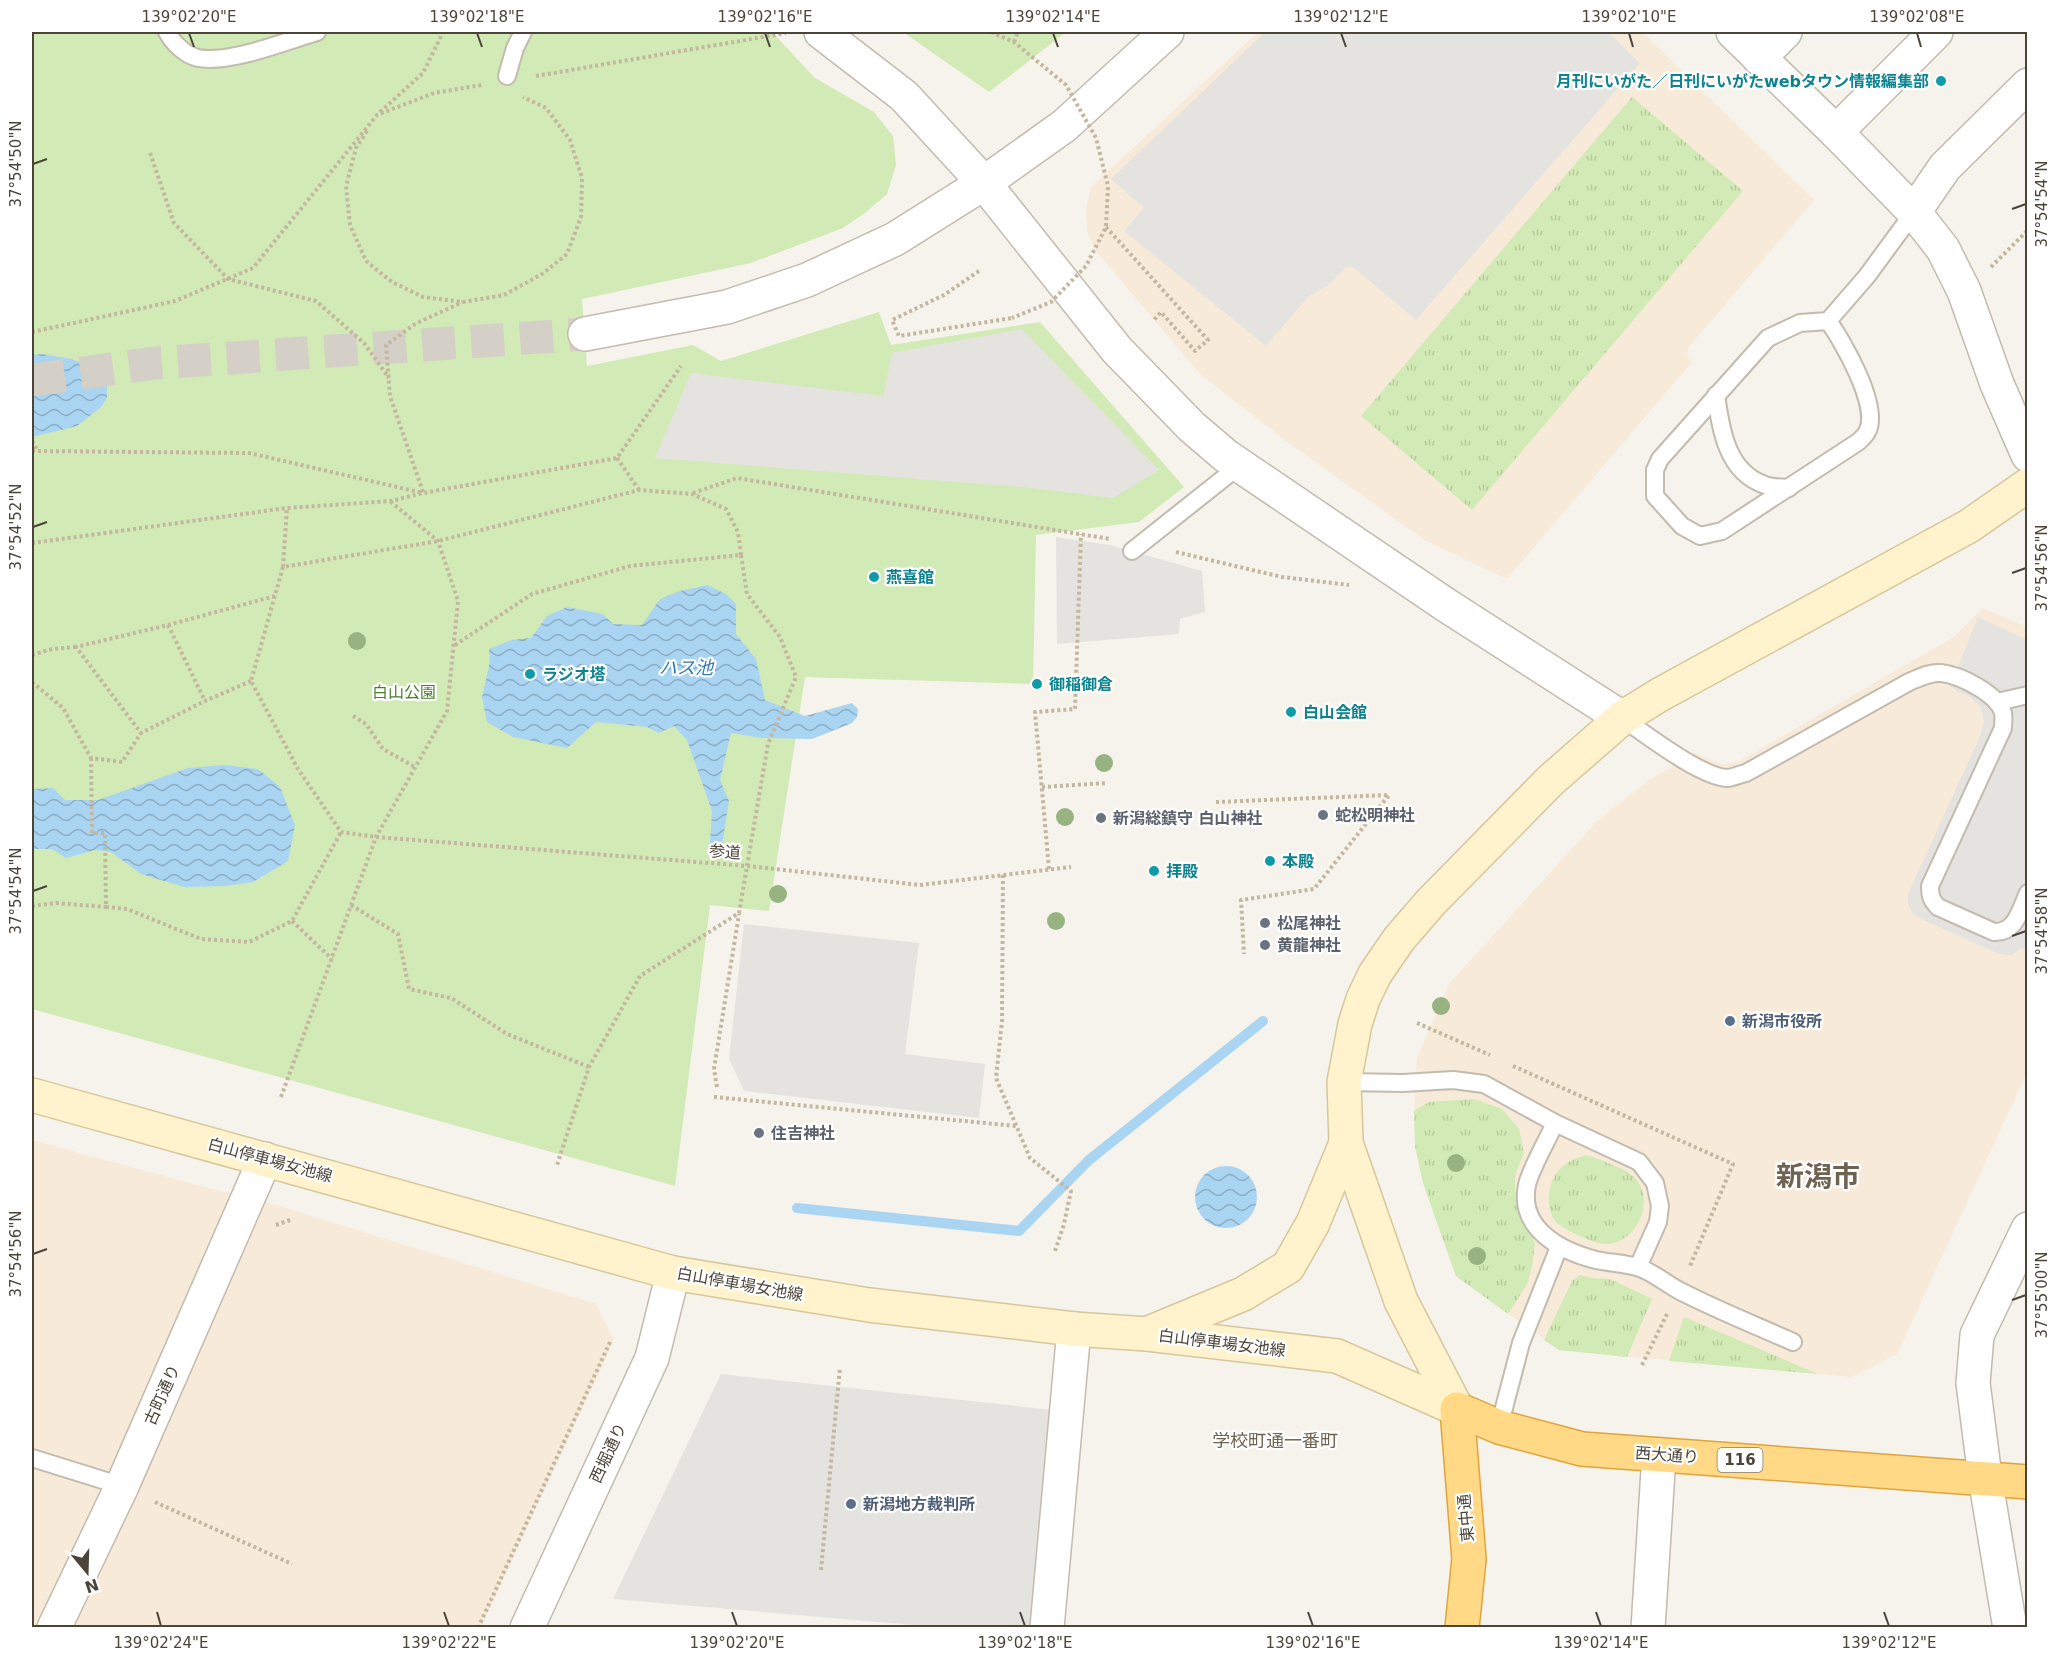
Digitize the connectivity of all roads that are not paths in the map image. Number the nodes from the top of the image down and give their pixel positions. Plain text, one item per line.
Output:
1 (167, 32) edge
2 (317, 32) edge
3 (523, 32) edge
4 (820, 32) edge
5 (1167, 32) edge
6 (1733, 32) edge
7 (1785, 32) edge
8 (1936, 32) edge
9 (1759, 58) junction
10 (507, 76) dead end
11 (2028, 85) edge
12 (1836, 132) junction
13 (984, 183) junction
14 (1914, 212) junction
15 (1828, 321) junction
16 (585, 334) tunnel mouth
17 (1716, 396) junction
18 (2028, 455) edge
19 (1239, 466) junction
20 (2028, 485) edge
21 (1789, 488) junction
22 (1136, 547) road end
23 (2028, 695) edge
24 (1997, 702) junction
25 (1622, 718) junction
26 (2028, 893) edge
27 (1344, 1082) junction
28 (32, 1095) edge
29 (1555, 1123) junction
30 (1346, 1143) junction
31 (265, 1160) junction
32 (2028, 1229) edge
33 (1559, 1247) junction
34 (1638, 1267) junction
35 (673, 1273) junction
36 (1074, 1329) junction
37 (1147, 1334) junction
38 (1793, 1342) dead end
39 (1457, 1409) junction
40 (1498, 1427) junction
41 (1659, 1455) junction
42 (32, 1458) edge
43 (1985, 1477) junction
44 (2028, 1482) edge
45 (122, 1486) junction
46 (54, 1628) edge
47 (527, 1628) edge
48 (1047, 1628) edge
49 (1461, 1628) edge
50 (1648, 1628) edge
51 (2010, 1628) edge

1 - 2 lane
3 - 10 lane
4 - 13 street
5 - 13 street
6 - 9 street
7 - 9 street
8 - 12 street
9 - 12 street
11 - 14 street
12 - 14 street
13 - 16 street
13 - 19 street
14 - 15 lane
14 - 18 street
15 - 17 lane
15 - 21 lane
17 - 21 lane
17 - 21 lane
19 - 22 lane
19 - 25 street
20 - 25 main road
23 - 24 lane
24 - 25 lane
24 - 26 lane
25 - 27 main road
27 - 29 lane
27 - 30 main road
28 - 31 main road, 白山停車場女池線
29 - 33 lane
29 - 34 lane
30 - 37 main road
30 - 39 main road
31 - 35 main road, 白山停車場女池線
31 - 45 street, 古町通り
32 - 43 street
33 - 34 lane
33 - 40 lane
34 - 38 lane
35 - 36 main road, 白山停車場女池線
35 - 47 street, 西堀通り
36 - 37 main road, 白山停車場女池線
36 - 48 street
37 - 39 main road, 白山停車場女池線
39 - 40 highway, 西大通り / 116
39 - 49 highway, 東中通
40 - 41 highway, 西大通り / 116
41 - 43 highway, 西大通り / 116
41 - 50 street
42 - 45 lane
43 - 44 highway, 西大通り / 116
43 - 51 street
45 - 46 street, 古町通り

